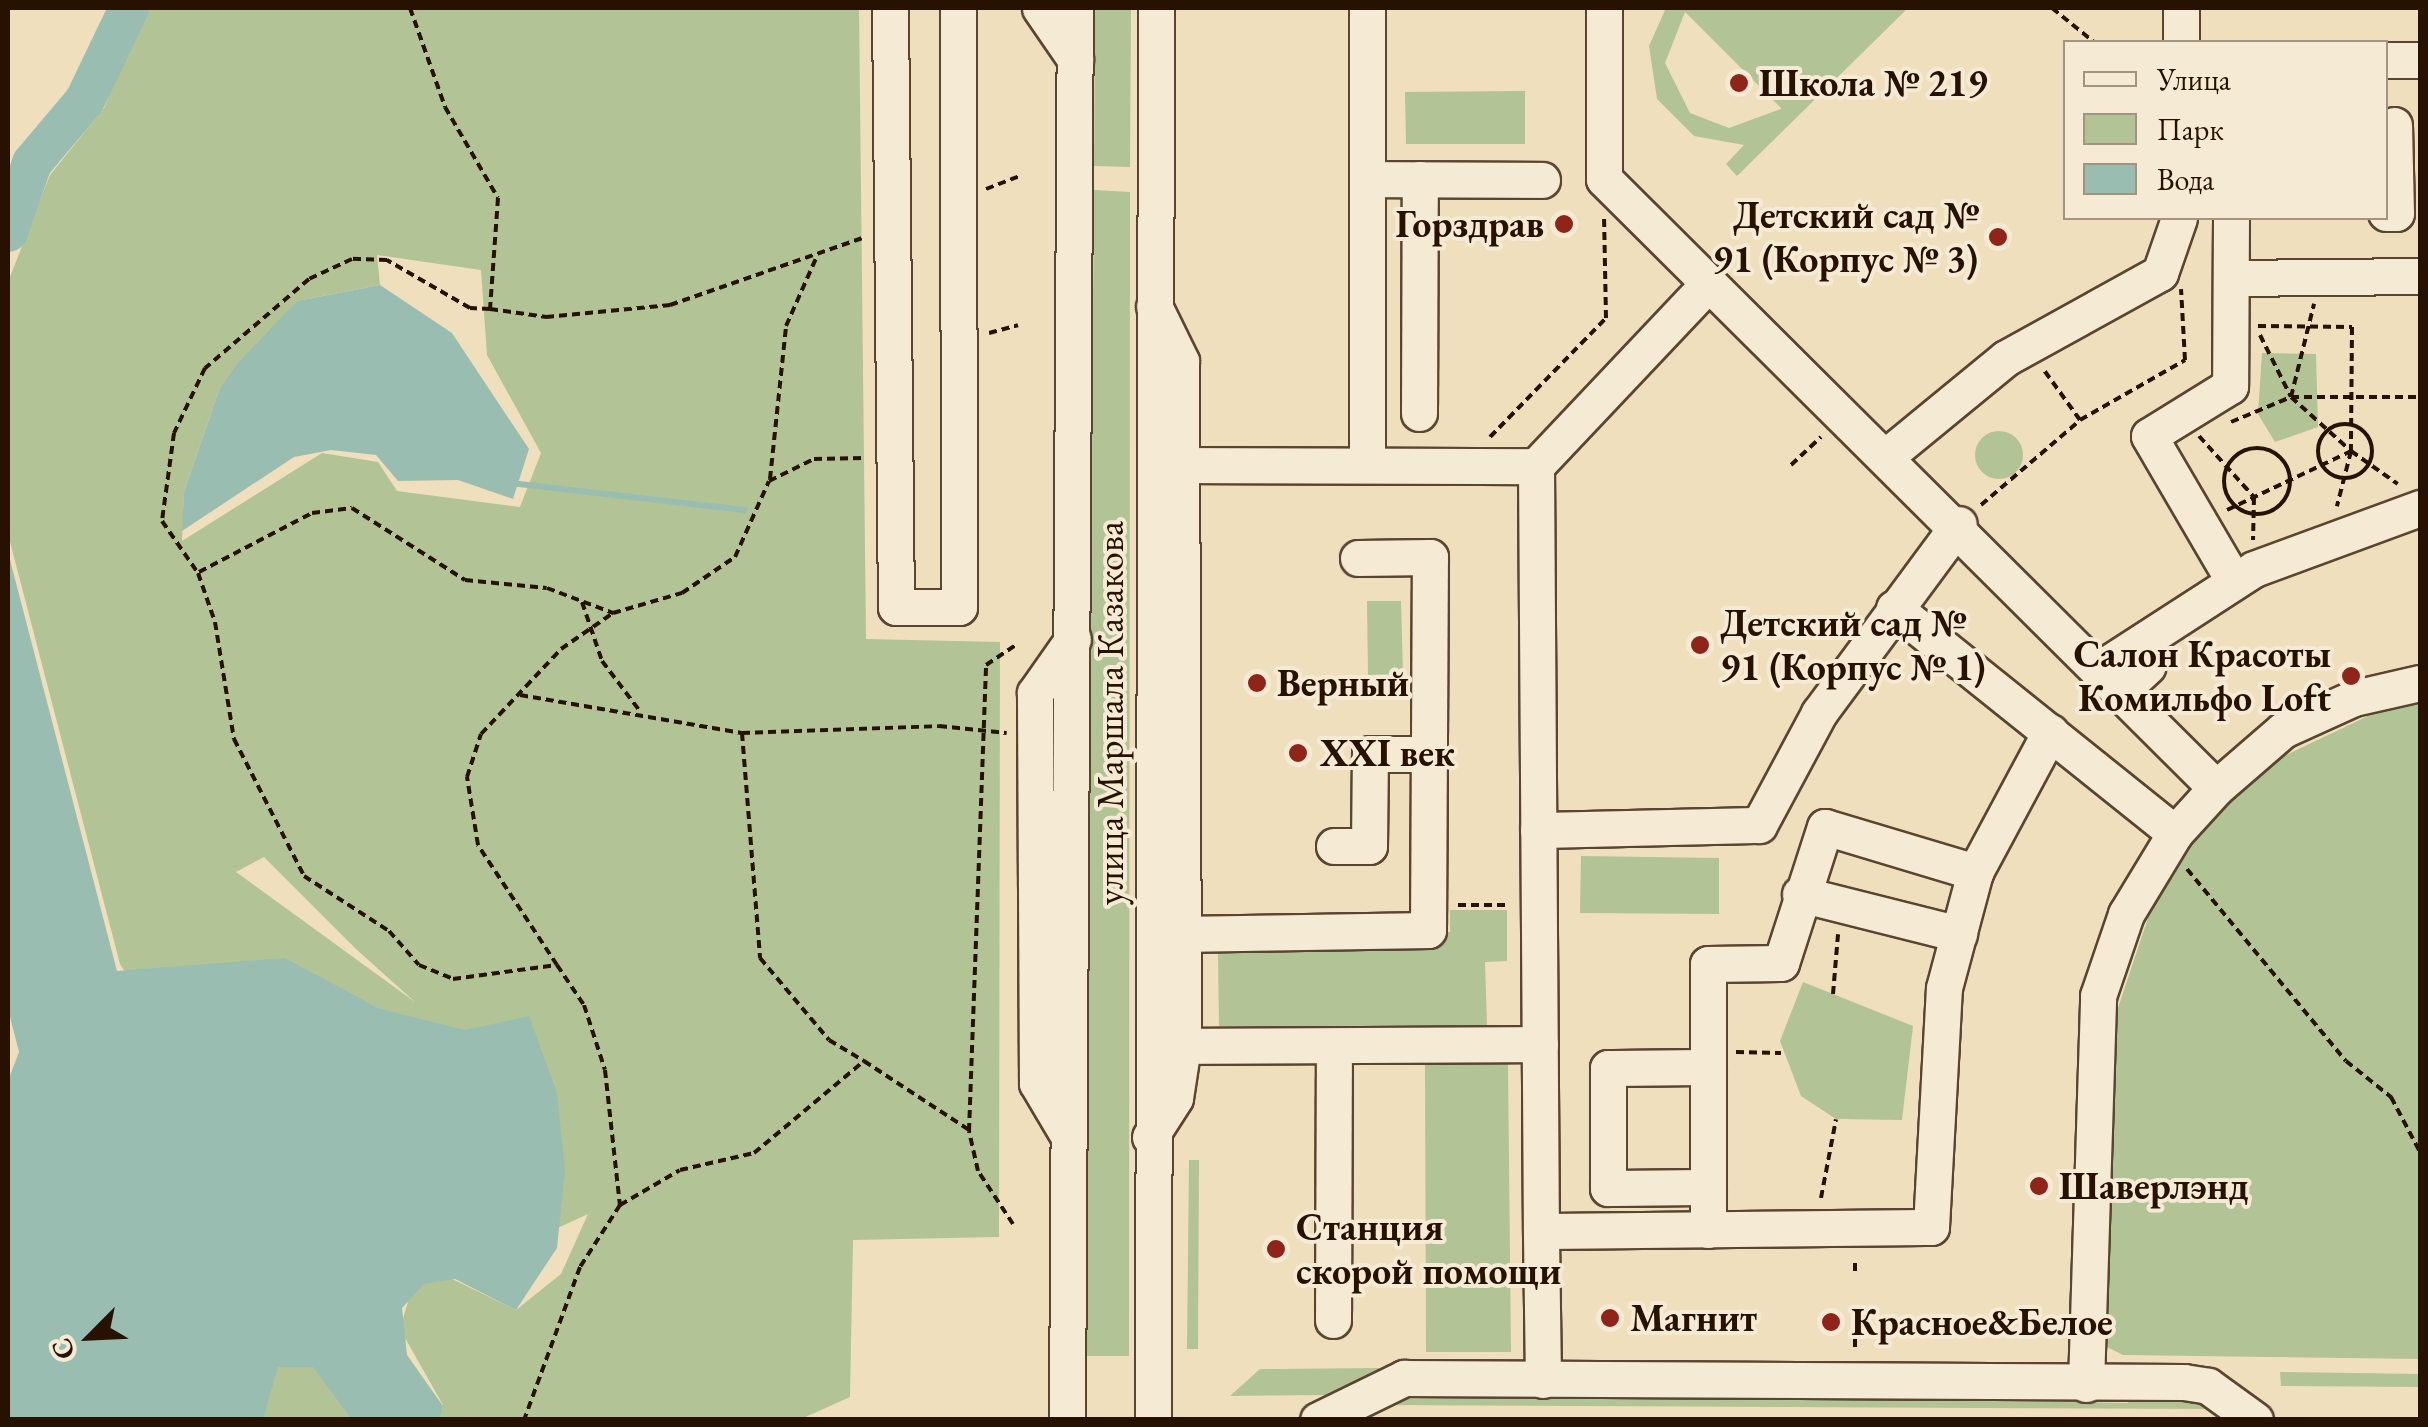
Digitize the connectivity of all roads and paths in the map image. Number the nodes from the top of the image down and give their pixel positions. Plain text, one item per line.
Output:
1 (410, 8) edge
2 (890, 8) edge
3 (958, 8) edge
4 (1040, 8) edge
5 (1075, 8) edge
6 (1156, 8) edge
7 (1367, 8) edge
8 (1604, 8) edge
9 (2052, 8) edge
10 (2181, 8) edge
11 (2092, 40) edge
12 (2181, 40) edge
13 (1075, 59) junction
14 (2388, 60) edge
15 (2420, 60) edge
16 (2394, 126) dead end
17 (1604, 178) junction
18 (1367, 179) junction
19 (1420, 179) junction
20 (1542, 180) dead end
21 (2401, 212) edge
22 (2179, 220) edge
23 (2232, 220) edge
24 (2170, 262) junction
25 (2420, 276) edge
26 (2322, 277) junction
27 (2231, 278) junction
28 (1706, 286) junction
29 (1154, 306) junction
30 (490, 309) junction
31 (1018, 325) dead end
32 (2231, 326) junction
33 (2306, 326) junction
34 (979, 336) dead end
35 (2027, 346) junction
36 (2291, 396) junction
37 (2352, 397) junction
38 (2420, 397) edge
39 (1420, 412) dead end
40 (2080, 420) junction
41 (2352, 425) junction
42 (894, 432) junction
43 (1827, 432) dead end
44 (2196, 432) dead end
45 (2326, 432) junction
46 (2351, 450) junction
47 (1889, 454) junction
48 (2368, 463) junction
49 (1367, 464) junction
50 (1184, 465) junction
51 (1791, 465) dead end
52 (2323, 465) junction
53 (1462, 466) junction
54 (1536, 466) junction
55 (2228, 467) junction
56 (2290, 478) junction
57 (2339, 478) junction
58 (769, 481) junction
59 (2254, 496) junction
60 (2414, 500) edge
61 (2236, 506) junction
62 (2253, 514) junction
63 (1958, 524) junction
64 (2200, 524) junction
65 (2335, 536) junction
66 (1358, 558) dead end
67 (198, 573) junction
68 (2243, 575) junction
69 (582, 602) junction
70 (1894, 608) junction
71 (614, 613) junction
72 (591, 629) junction
73 (1017, 644) dead end
74 (2148, 666) dead end
75 (2112, 679) junction
76 (2420, 682) edge
77 (520, 695) junction
78 (640, 710) junction
79 (1016, 732) dead end
80 (742, 733) junction
81 (986, 734) junction
82 (2056, 752) junction
83 (1429, 754) junction
84 (2216, 788) junction
85 (1538, 830) junction
86 (2173, 837) junction
87 (1334, 846) dead end
88 (1975, 872) junction
89 (1800, 894) junction
90 (1538, 904) junction
91 (1428, 905) junction
92 (1839, 926) dead end
93 (1180, 934) junction
94 (1958, 934) junction
95 (557, 965) junction
96 (1833, 994) dead end
97 (1540, 1044) junction
98 (1182, 1046) junction
99 (1334, 1046) junction
100 (1782, 1053) dead end
101 (1708, 1059) junction
102 (864, 1061) junction
103 (1836, 1119) dead end
104 (969, 1130) junction
105 (1150, 1138) junction
106 (2420, 1152) edge
107 (1708, 1187) junction
108 (620, 1206) junction
109 (1012, 1224) dead end
110 (1815, 1229) junction
111 (1708, 1230) junction
112 (1552, 1246) junction
113 (1332, 1320) dead end
114 (1854, 1326) dead end
115 (1854, 1358) dead end
116 (1543, 1380) junction
117 (2086, 1384) junction
118 (524, 1420) edge
119 (1067, 1420) edge
120 (1153, 1420) edge
121 (1318, 1420) edge
122 (2255, 1420) edge

1 - 30 path
2 - 42 street
3 - 42 street
4 - 13 street
5 - 13 street, улица Маршала Казакова
6 - 29 street, улица Маршала Казакова
7 - 18 street
8 - 17 street
9 - 11 path
10 - 12 street
13 - 119 street, улица Маршала Казакова
14 - 15 street
16 - 21 street
17 - 28 street
17 - 53 path
18 - 19 street
18 - 49 street
19 - 20 street
19 - 39 street
22 - 24 street
23 - 27 street
24 - 35 street
24 - 40 path
25 - 26 street
26 - 27 street
26 - 33 path
27 - 32 street
28 - 47 street
28 - 54 street
29 - 50 street
29 - 105 street, улица Маршала Казакова
30 - 58 path
30 - 67 path
31 - 34 path
32 - 33 path
32 - 64 street
33 - 36 path
33 - 37 path
35 - 40 path
35 - 47 street
36 - 37 path
36 - 45 path
37 - 38 path
37 - 41 path
40 - 63 path
41 - 45 path
41 - 46 path
41 - 48 path
42 - 58 path
43 - 51 path
44 - 55 path
45 - 46 path
45 - 52 path
46 - 48 path
46 - 52 path
46 - 57 path
47 - 63 street
48 - 57 path
48 - 60 path
49 - 50 street
49 - 53 street
50 - 93 street
52 - 56 path
52 - 57 path
53 - 54 street
54 - 85 street
55 - 56 path
55 - 59 path
55 - 61 path
56 - 59 path
56 - 62 path
57 - 65 path
58 - 71 path
59 - 61 path
59 - 62 path
60 - 65 street
61 - 62 path
61 - 64 path
62 - 68 path
63 - 70 street
63 - 75 street
64 - 68 street
65 - 68 street
66 - 83 street
67 - 69 path
67 - 95 path
68 - 75 street
69 - 71 path
69 - 72 path
70 - 82 street
70 - 85 street
71 - 72 path
72 - 77 path
72 - 78 path
73 - 81 path
74 - 75 street
75 - 84 street
76 - 84 street
77 - 78 path
77 - 95 path
78 - 80 path
79 - 81 path
80 - 81 path
80 - 102 path
81 - 104 path
82 - 86 street
82 - 88 street
83 - 87 street
83 - 91 street
84 - 86 street
85 - 90 street
86 - 106 path
86 - 117 street
88 - 89 street
88 - 94 street
89 - 94 street
89 - 101 street
90 - 91 path
90 - 97 street
91 - 93 street
92 - 96 path
93 - 98 street
94 - 110 street
95 - 108 path
97 - 99 street
97 - 112 street
98 - 99 street
98 - 105 street
99 - 113 street
100 - 101 path
101 - 107 street
101 - 107 street
102 - 104 path
102 - 108 path
103 - 110 path
104 - 109 path
105 - 120 street, улица Маршала Казакова
107 - 111 street
108 - 118 path
110 - 111 street
111 - 112 street
112 - 116 street
114 - 115 path
116 - 117 street
116 - 121 street
117 - 122 street

